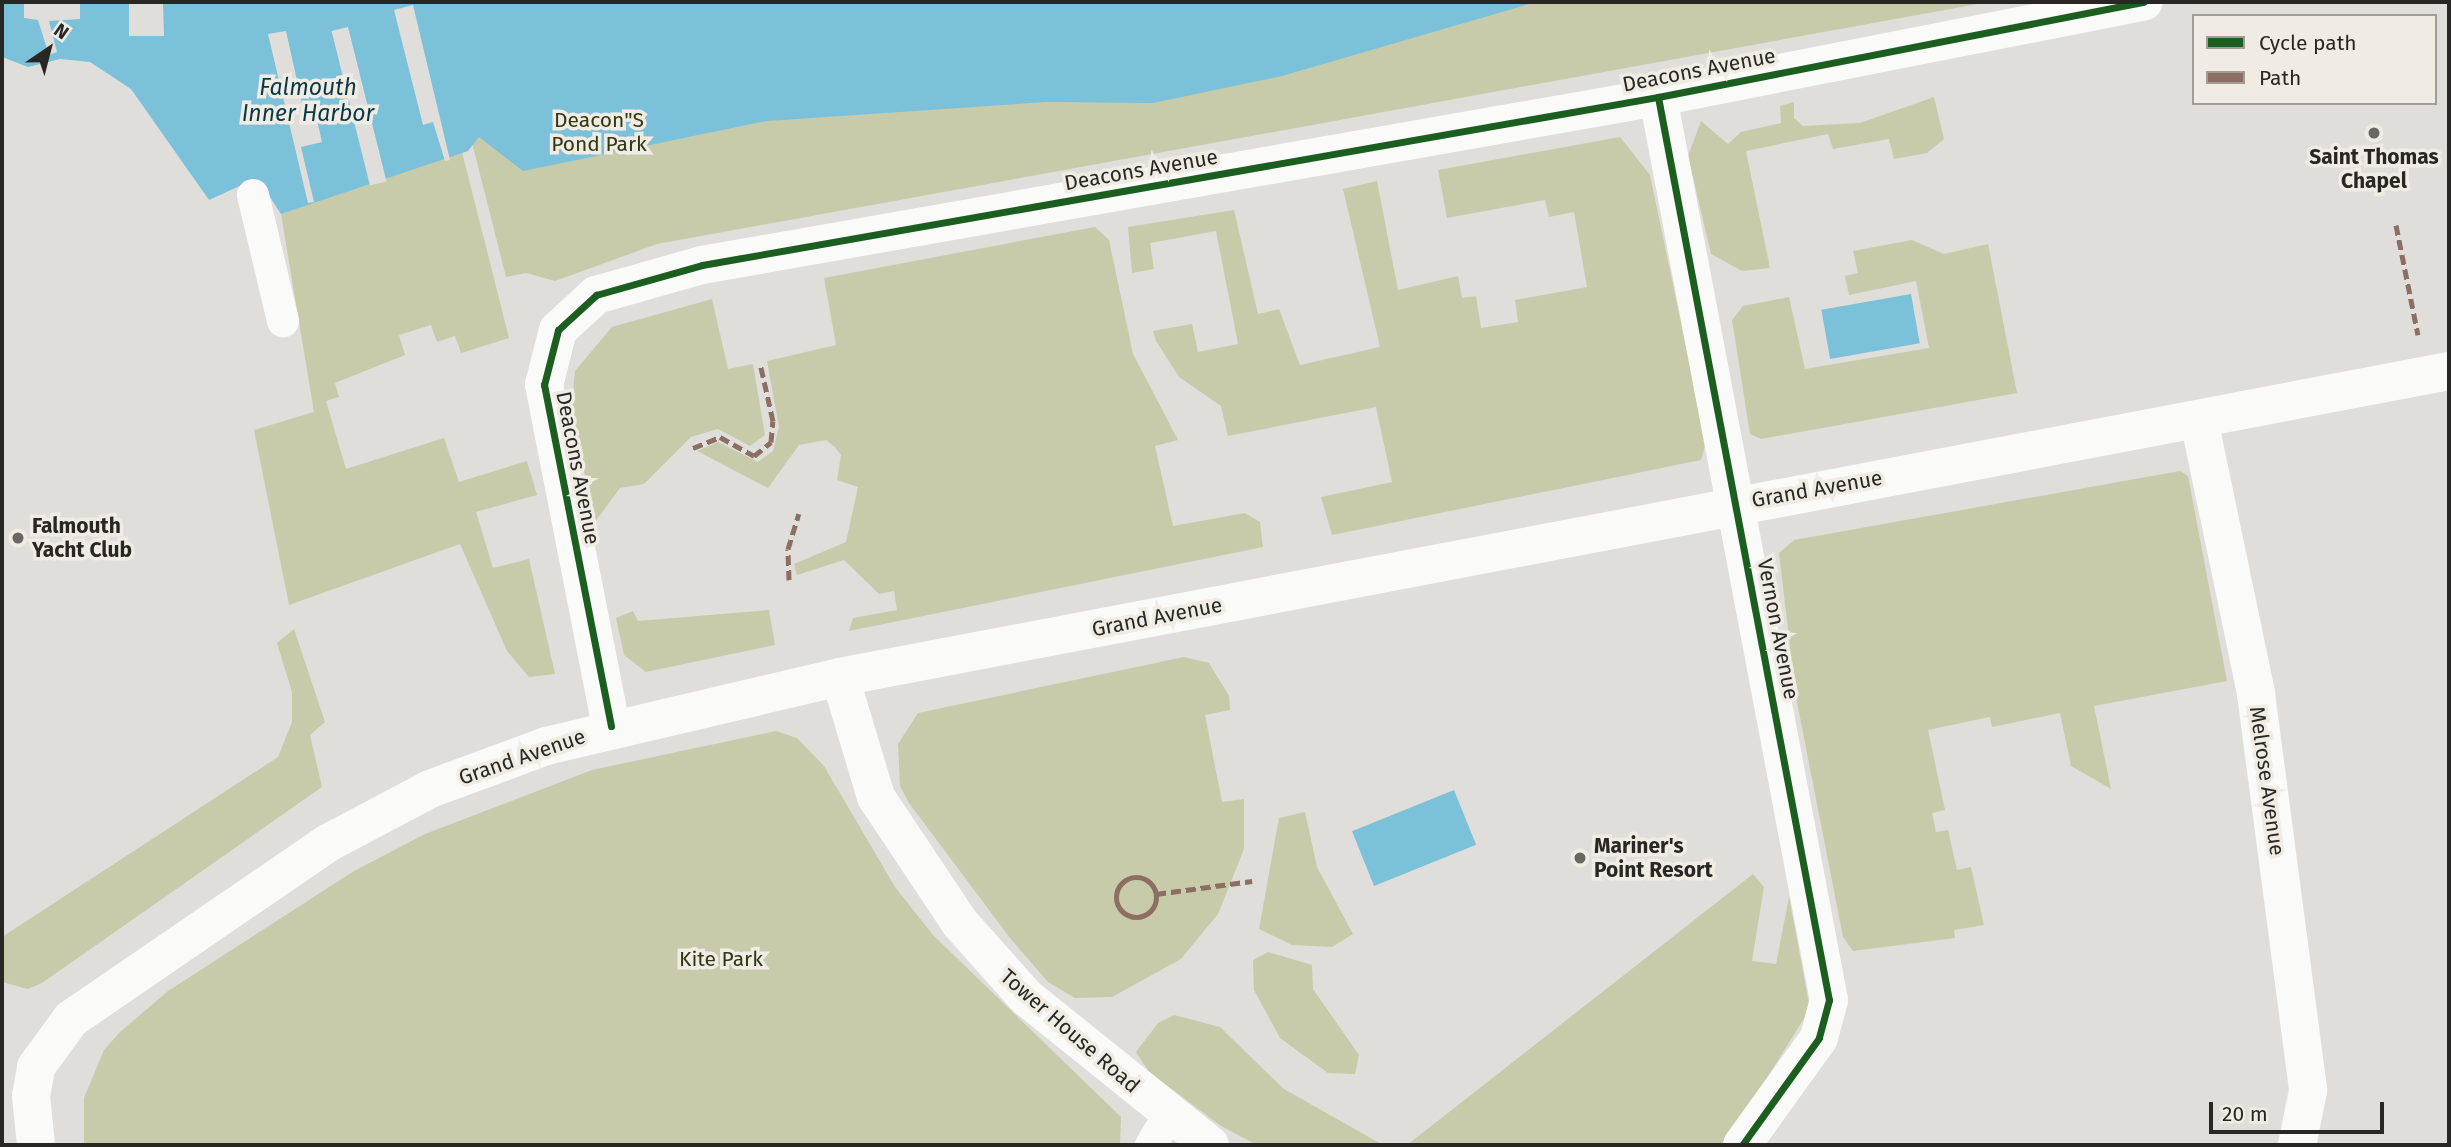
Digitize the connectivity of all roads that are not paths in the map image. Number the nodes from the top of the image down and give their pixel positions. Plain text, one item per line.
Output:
1 (2144, 2) edge
2 (1658, 97) junction
3 (253, 195) dead end
4 (283, 321) dead end
5 (2449, 371) edge
6 (2199, 420) junction
7 (1736, 503) junction
8 (840, 677) junction
9 (611, 726) junction
10 (1160, 1130) edge
11 (36, 1145) edge
12 (1210, 1145) edge
13 (1742, 1145) edge
14 (2297, 1145) edge

1 - 2 street, Deacons Avenue
2 - 7 street, Vernon Avenue
2 - 9 street, Deacons Avenue
3 - 4 lane
5 - 6 street, Grand Avenue
6 - 7 street, Grand Avenue
6 - 14 street, Melrose Avenue
7 - 8 street, Grand Avenue
7 - 13 street, Vernon Avenue
8 - 9 street, Grand Avenue
8 - 10 street, Tower House Road
9 - 11 street, Grand Avenue
10 - 12 street, Tower House Road

